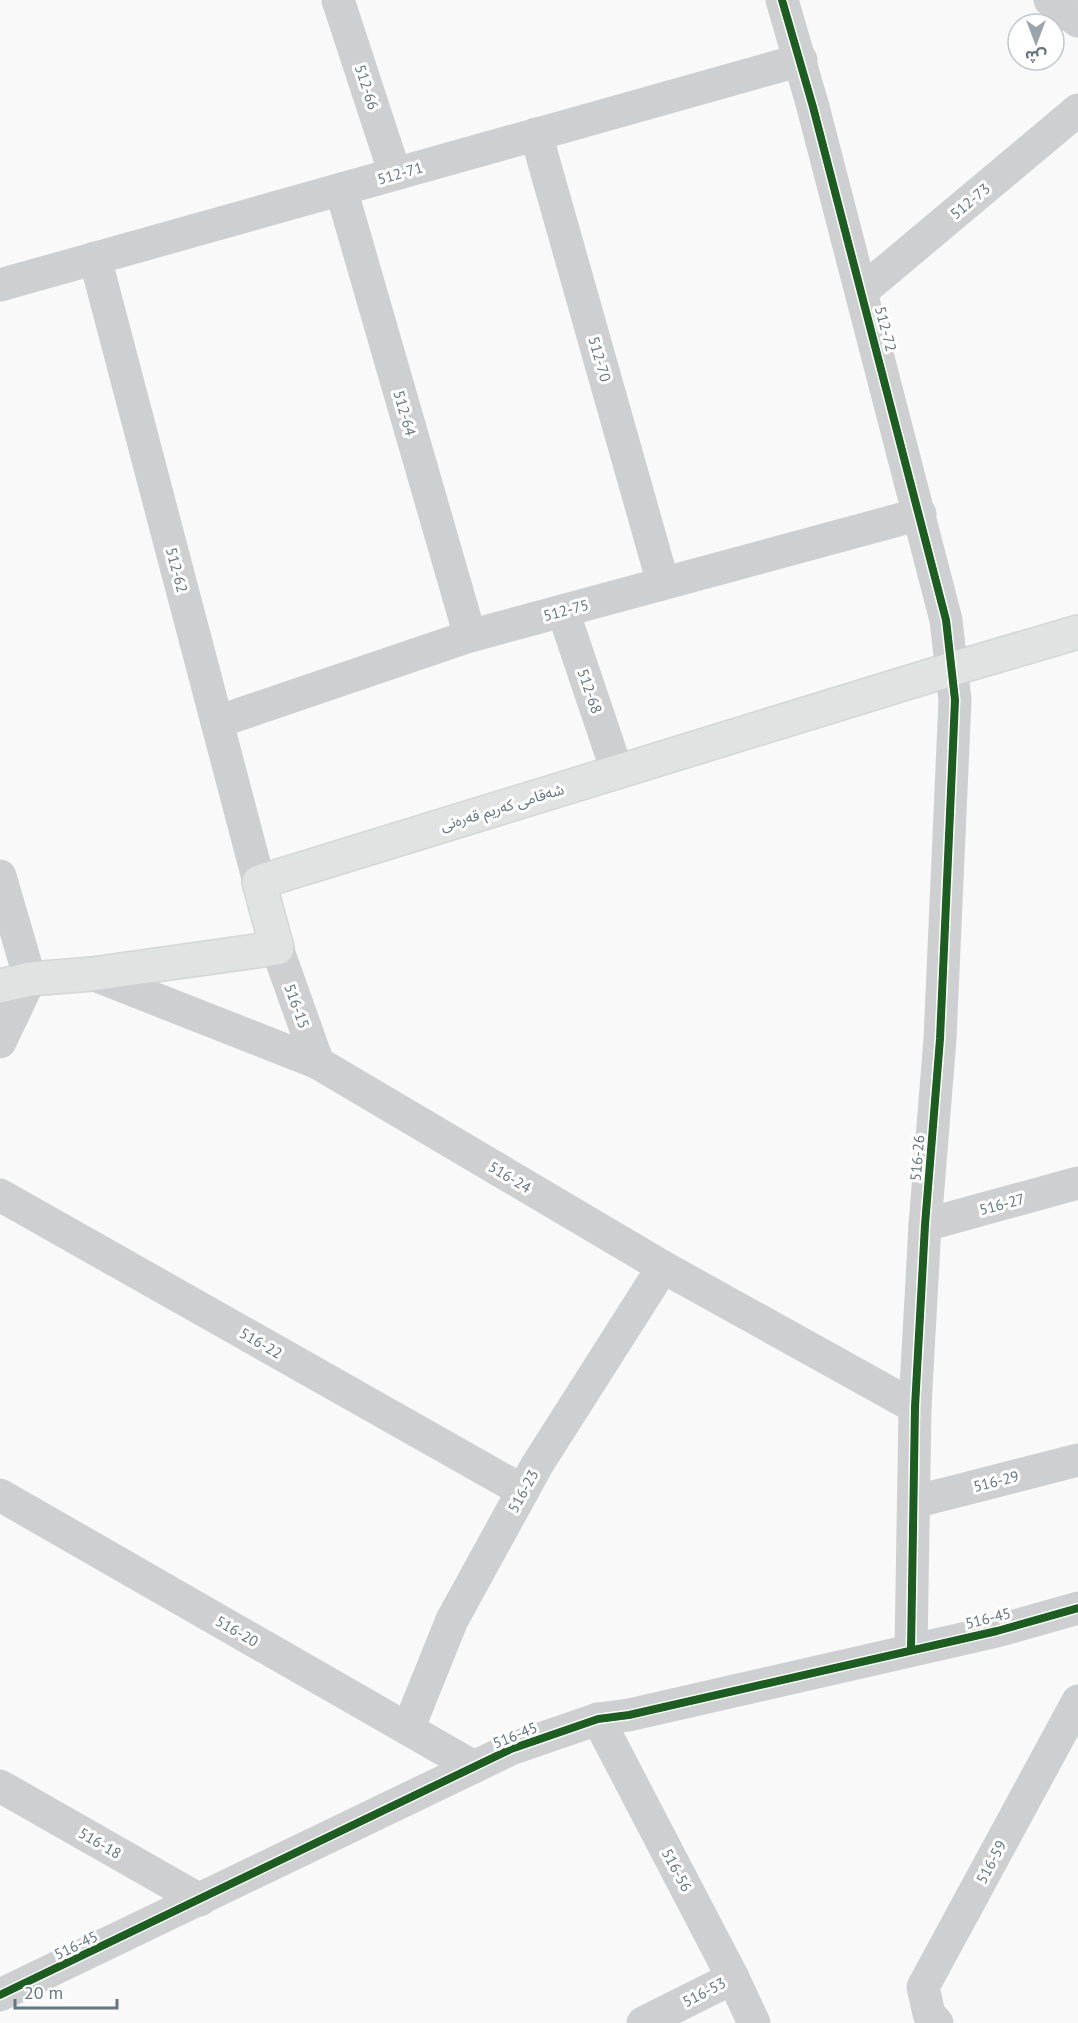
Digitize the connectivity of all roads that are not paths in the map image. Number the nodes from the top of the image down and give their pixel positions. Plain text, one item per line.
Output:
1 (338, 0) edge
2 (782, 0) edge
3 (1050, 0) edge
4 (1078, 21) edge
5 (801, 60) junction
6 (1078, 110) edge
7 (536, 134) junction
8 (395, 174) junction
9 (341, 189) junction
10 (95, 258) junction
11 (0, 285) edge
12 (862, 291) junction
13 (920, 514) junction
14 (663, 583) junction
15 (563, 610) junction
16 (1078, 632) edge
17 (470, 636) junction
18 (951, 669) junction
19 (217, 723) junction
20 (617, 771) junction
21 (0, 876) edge
22 (259, 882) junction
23 (277, 948) junction
24 (92, 974) junction
25 (15, 983) edge
26 (0, 1042) edge
27 (318, 1064) junction
28 (1078, 1183) edge
29 (0, 1195) edge
30 (925, 1225) junction
31 (663, 1267) junction
32 (915, 1407) junction
33 (1078, 1460) edge
34 (523, 1491) junction
35 (0, 1495) edge
36 (914, 1502) junction
37 (1078, 1608) edge
38 (911, 1650) junction
39 (1078, 1701) edge
40 (598, 1719) junction
41 (408, 1729) junction
42 (474, 1767) junction
43 (0, 1786) edge
44 (200, 1900) junction
45 (733, 1978) junction
46 (0, 1995) edge
47 (643, 2023) edge
48 (753, 2023) edge
49 (937, 2023) edge

1 - 8 street, 512-66
2 - 5 street, 512-72
3 - 4 street
5 - 7 street, 512-71
5 - 12 street, 512-72
6 - 12 street, 512-73
7 - 8 street, 512-71
7 - 14 street, 512-70
8 - 9 street, 512-71
9 - 10 street, 512-71
9 - 17 street, 512-64
10 - 11 street, 512-71
10 - 19 street, 512-62
12 - 13 street, 512-72
13 - 14 street, 512-75
13 - 18 street, 512-72
14 - 15 street, 512-75
15 - 17 street, 512-75
15 - 20 street, 512-68
16 - 18 street, شەقامی کەریم قەرەنی
17 - 19 street, 512-75
18 - 20 street, شەقامی کەریم قەرەنی
18 - 30 street, 516-26
19 - 22 street, 512-62
20 - 22 street, شەقامی کەریم قەرەنی
21 - 25 street
22 - 23 street
23 - 24 street
23 - 27 street, 516-15
24 - 25 street
24 - 27 street, 516-24
25 - 26 street
27 - 31 street, 516-24
28 - 30 street, 516-27
29 - 34 street, 516-22
30 - 32 street, 516-26
31 - 32 street, 516-24
31 - 34 street, 516-23
32 - 36 street, 516-26
33 - 36 street, 516-29
34 - 41 street, 516-23
35 - 41 street, 516-20
36 - 38 street, 516-26
37 - 38 street, 516-45
38 - 40 street, 516-45
39 - 49 street, 516-59
40 - 42 street, 516-45
40 - 45 street, 516-56
41 - 42 street, 516-20
42 - 44 street, 516-45
43 - 44 street, 516-18
44 - 46 street, 516-45
45 - 47 street, 516-53
45 - 48 street, 516-56

